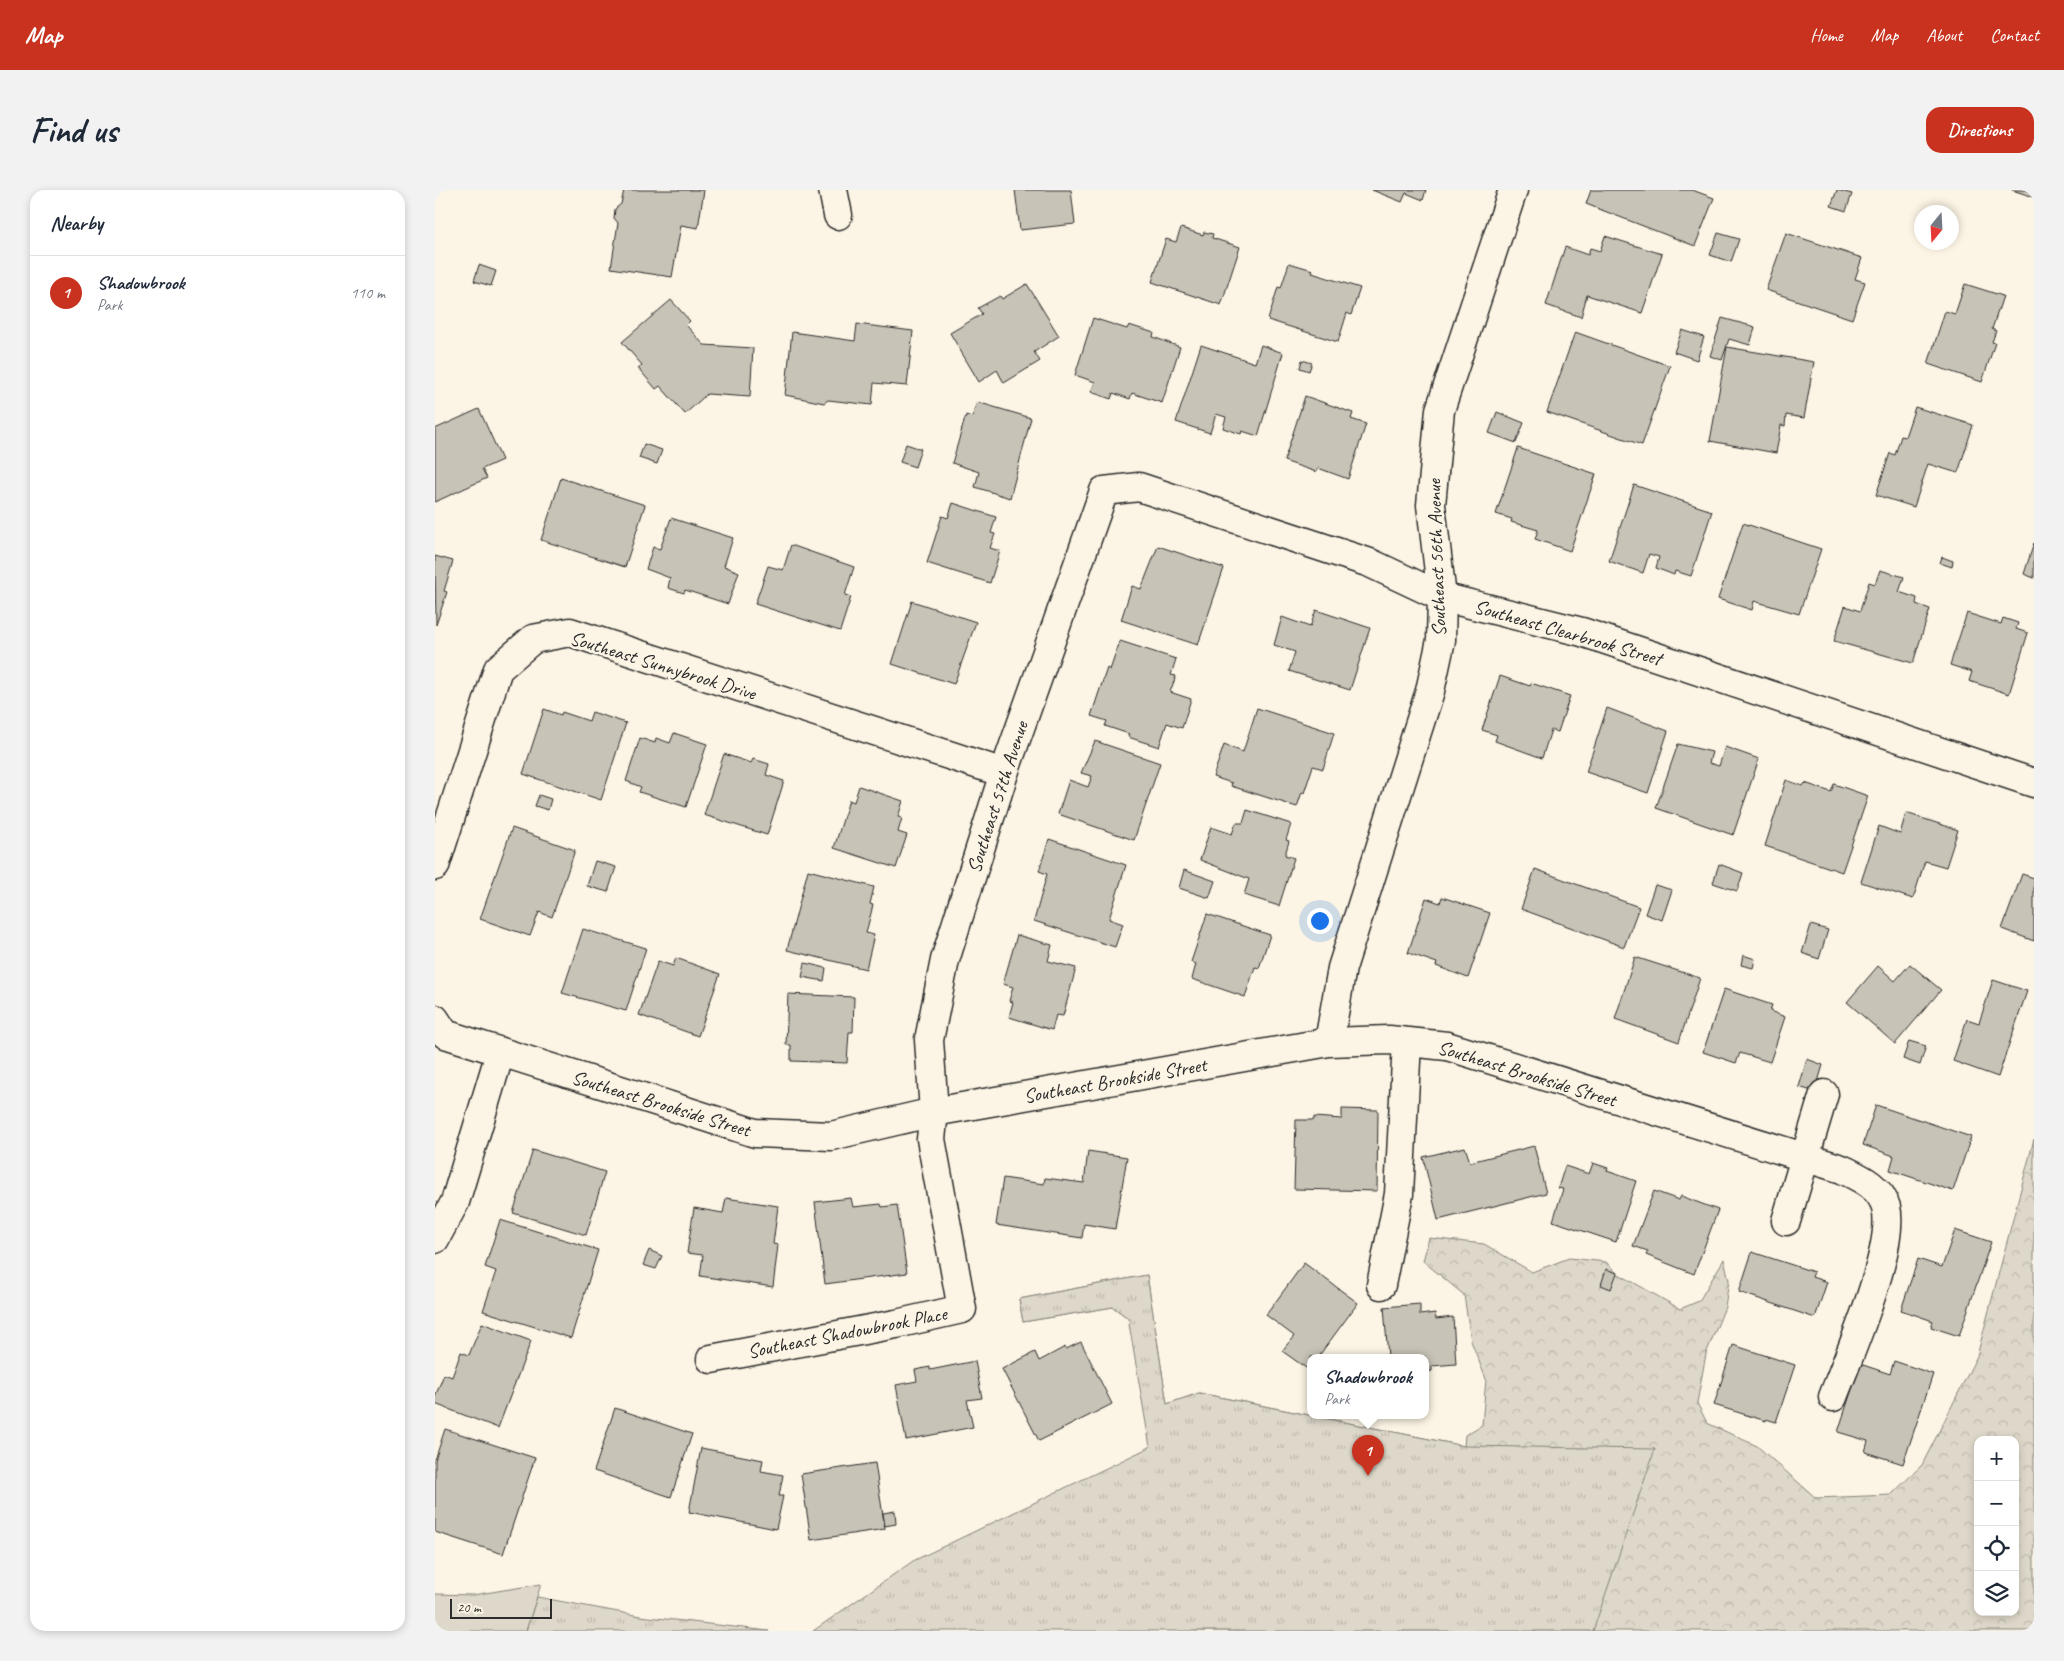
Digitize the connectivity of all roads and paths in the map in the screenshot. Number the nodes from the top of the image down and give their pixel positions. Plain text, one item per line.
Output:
1 (1513, 190) edge
2 (1104, 491) joint
3 (1442, 597) junction
4 (1004, 773) junction
5 (2034, 782) edge
6 (435, 866) edge
7 (435, 1019) edge
8 (1329, 1042) junction
9 (1407, 1042) junction
10 (500, 1053) junction
11 (1824, 1094) dead end
12 (934, 1112) junction
13 (1804, 1159) junction
14 (1786, 1221) dead end
15 (435, 1239) edge
16 (1381, 1286) dead end
17 (711, 1359) dead end
18 (1833, 1397) dead end

1 - 3 street, Southeast 56th Avenue
2 - 3 street, Southeast Clearbrook Street
2 - 4 street, Southeast 57th Avenue
3 - 5 street, Southeast Clearbrook Street
3 - 8 street, Southeast 56th Avenue
4 - 6 street, Southeast Sunnybrook Drive
4 - 12 street, Southeast 57th Avenue
7 - 10 street, Southeast Brookside Street
8 - 9 street, Southeast Brookside Street
8 - 12 street, Southeast Brookside Street
9 - 13 street, Southeast Brookside Street
9 - 16 street
10 - 12 street, Southeast Brookside Street
10 - 15 street
11 - 13 street
12 - 17 street, Southeast Shadowbrook Place
13 - 14 street
13 - 18 street, Southeast Brookside Street

